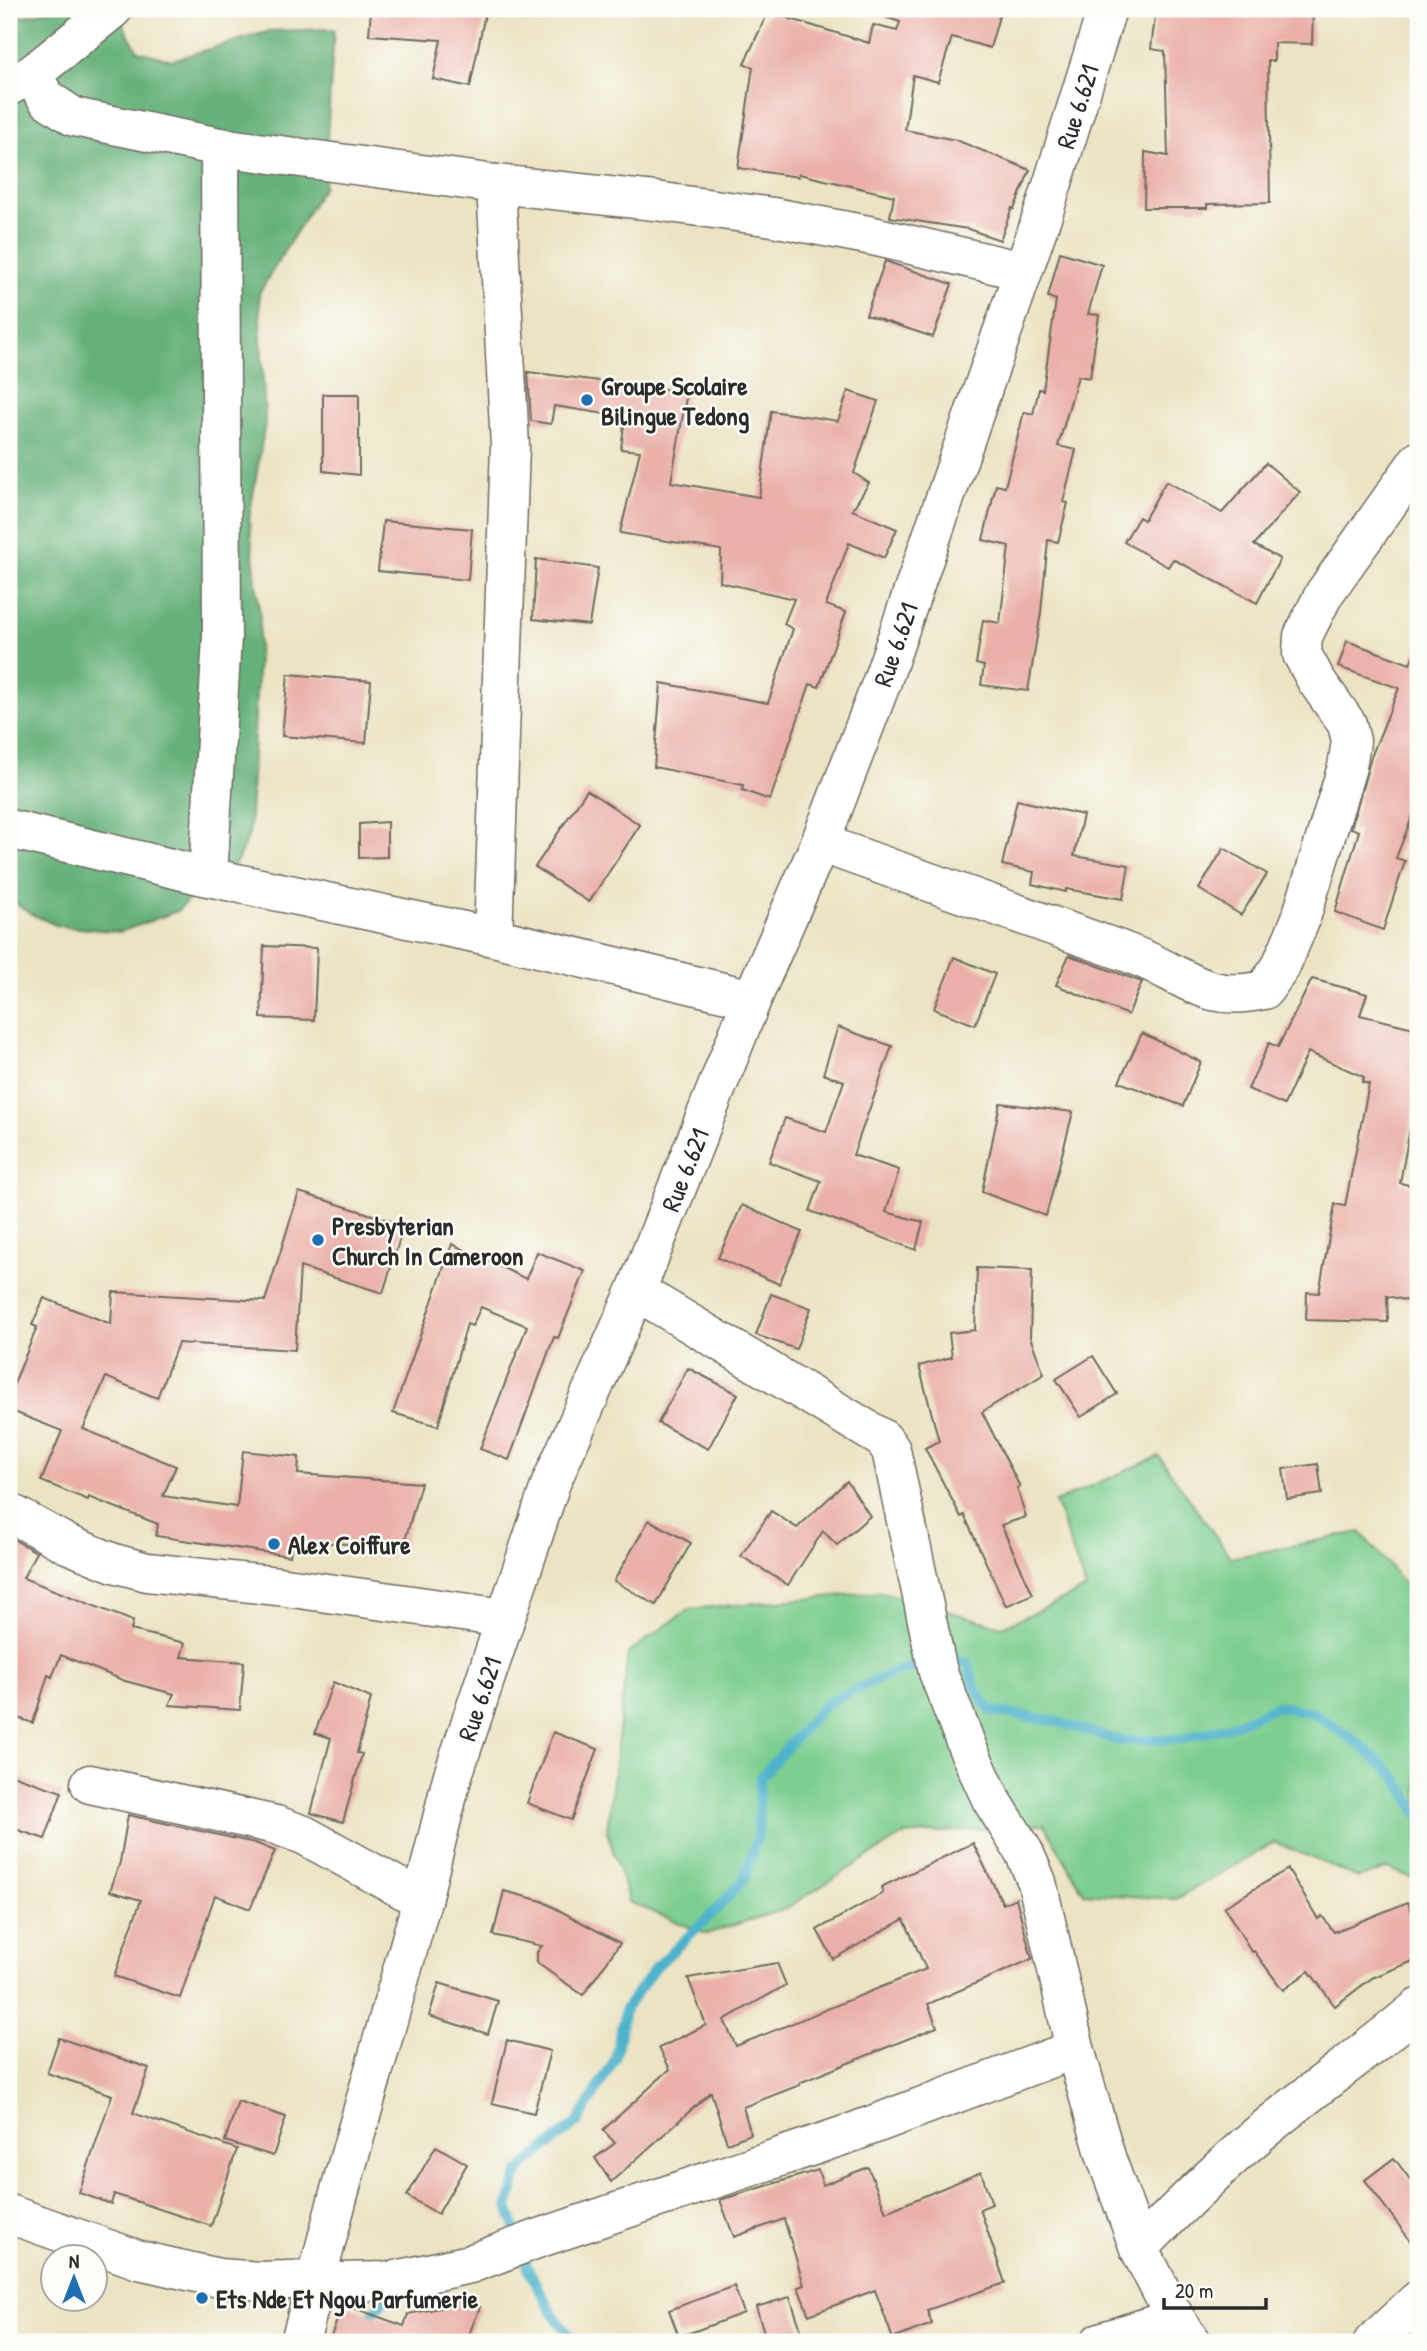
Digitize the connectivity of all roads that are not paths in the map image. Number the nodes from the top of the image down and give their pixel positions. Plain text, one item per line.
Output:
1 (113, 9) edge
2 (1107, 9) edge
3 (20, 80) edge
4 (220, 147) junction
5 (496, 184) junction
6 (1023, 271) junction
7 (1418, 461) edge
8 (9, 829) edge
9 (820, 843) junction
10 (208, 877) junction
11 (493, 937) junction
12 (752, 999) junction
13 (636, 1291) junction
14 (9, 1512) edge
15 (504, 1618) junction
16 (90, 1783) dead end
17 (422, 1900) junction
18 (1418, 2007) edge
19 (1075, 2049) junction
20 (9, 2214) edge
21 (1139, 2248) junction
22 (316, 2279) junction
23 (1418, 2300) edge
24 (1183, 2330) edge
25 (300, 2342) edge
26 (1100, 2342) edge
27 (1373, 2342) edge

1 - 3 street
2 - 6 street, Rue 6.621
3 - 4 street
4 - 5 street
4 - 10 street
5 - 6 street
5 - 11 street
6 - 9 street, Rue 6.621
7 - 9 street
8 - 10 street
9 - 12 street, Rue 6.621
10 - 11 street
11 - 12 street
12 - 13 street, Rue 6.621
13 - 15 street, Rue 6.621
13 - 19 street
14 - 15 street
15 - 17 street, Rue 6.621
16 - 17 street
17 - 22 street, Rue 6.621
18 - 21 street
19 - 21 street
19 - 22 street
20 - 22 street
21 - 24 street
22 - 25 street, Rue 6.621
23 - 27 street
24 - 26 street

